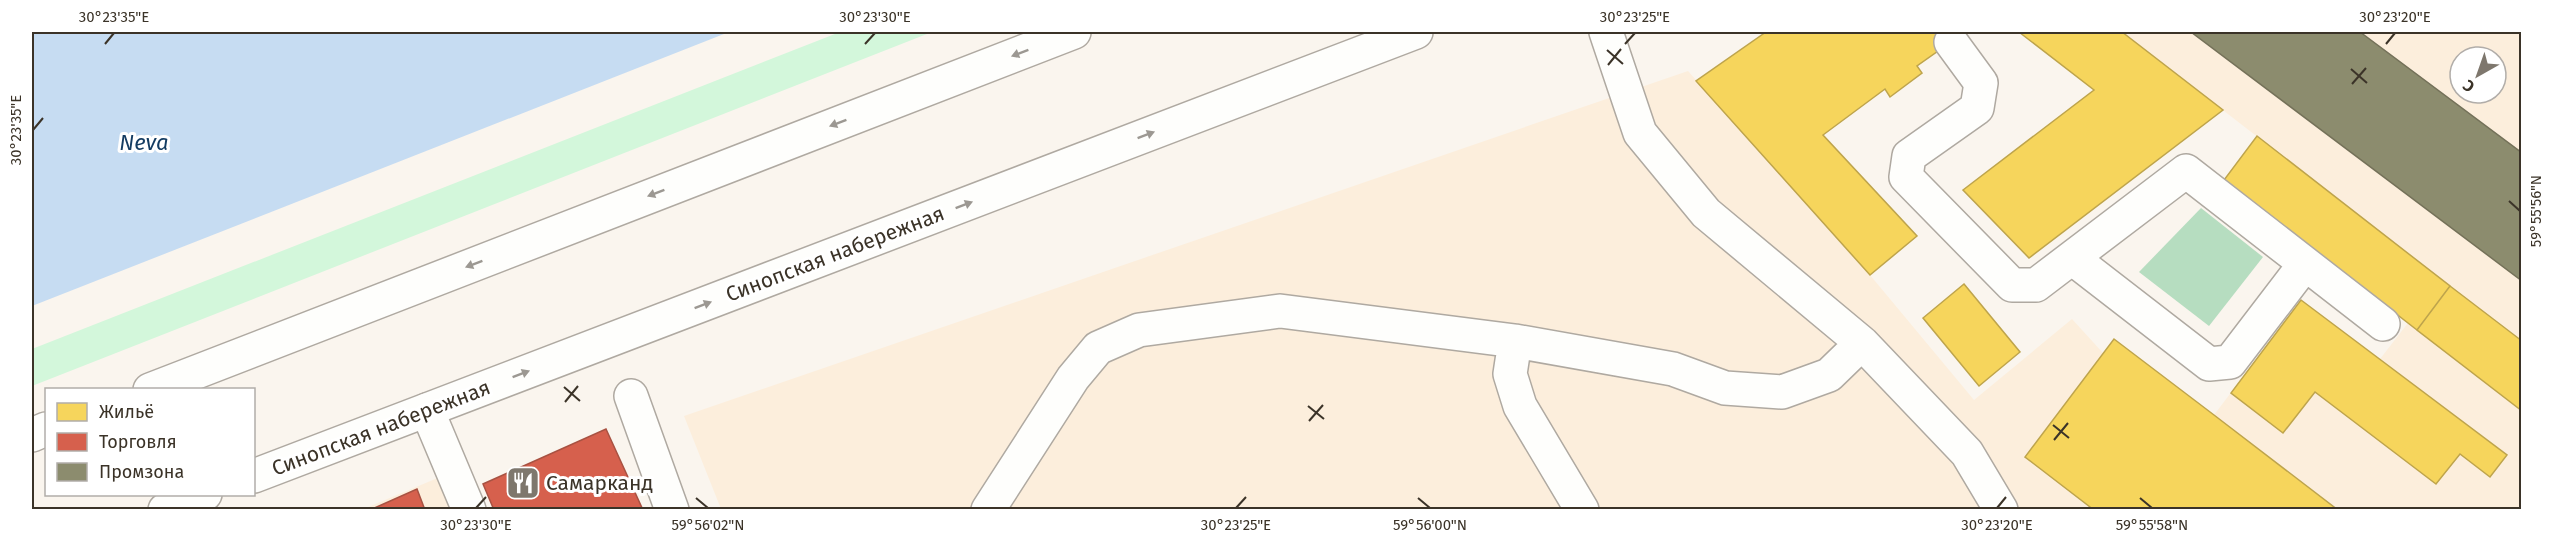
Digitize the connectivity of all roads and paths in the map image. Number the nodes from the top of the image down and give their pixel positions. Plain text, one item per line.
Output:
1 (1074, 32) edge
2 (1416, 32) edge
3 (1606, 32) edge
4 (1951, 42) dead end
5 (2072, 258) junction
6 (2305, 264) junction
7 (2383, 324) dead end
8 (1515, 341) junction
9 (1862, 344) junction
10 (155, 388) edge
11 (631, 396) dead end
12 (427, 410) junction
13 (255, 476) edge
14 (202, 496) edge
15 (165, 510) edge
16 (469, 510) edge
17 (672, 510) edge
18 (988, 510) edge
19 (1582, 510) edge
20 (2001, 510) edge

1 -> 10 main road
12 -> 2 main road, Синопская набережная
3 - 9 main road
4 - 5 main road
5 - 6 main road
5 - 6 main road
6 - 7 main road
8 - 9 main road
8 - 18 main road
8 - 19 main road
9 - 20 main road
11 - 17 main road
12 - 13 main road, Синопская набережная
12 - 16 main road
14 - 15 main road

